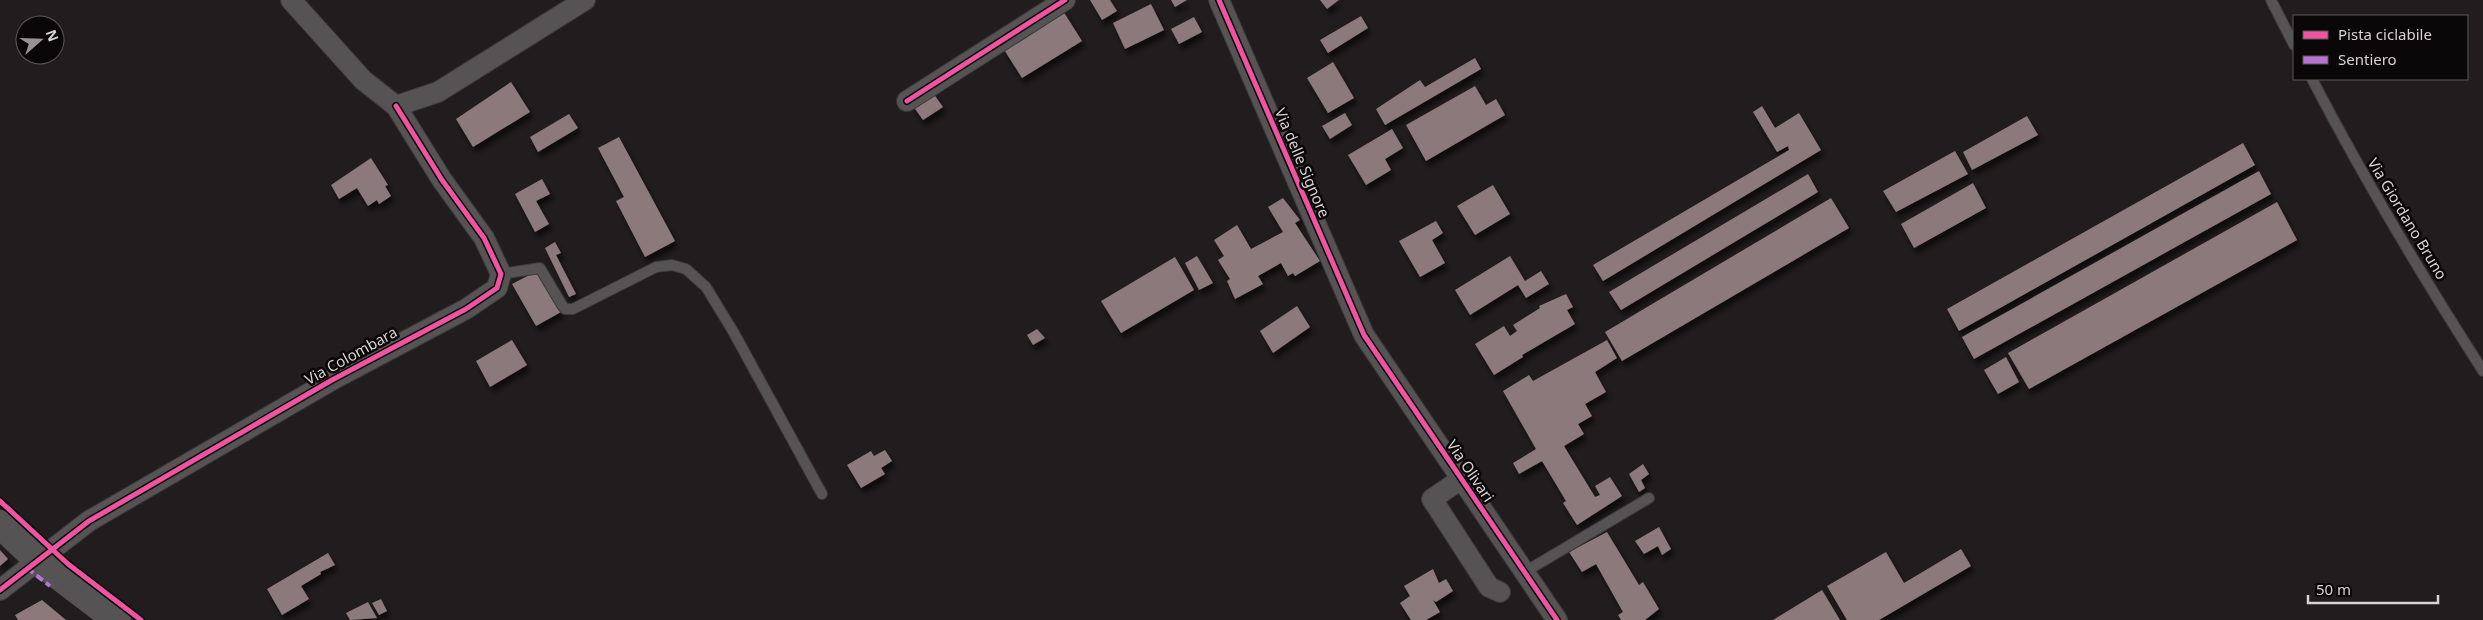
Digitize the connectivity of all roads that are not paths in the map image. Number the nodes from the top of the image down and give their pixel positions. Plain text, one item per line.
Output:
1 (291, 0) edge
2 (585, 0) edge
3 (1065, 0) edge
4 (1219, 0) edge
5 (2271, 0) edge
6 (2293, 43) edge
7 (2313, 80) edge
8 (907, 101) dead end
9 (396, 106) junction
10 (501, 274) junction
11 (1364, 335) joint
12 (2483, 371) edge
13 (1460, 480) junction
14 (822, 494) dead end
15 (1650, 498) dead end
16 (0, 524) edge
17 (38, 560) junction
18 (1523, 573) junction
19 (0, 590) edge
20 (1500, 592) dead end
21 (118, 620) edge
22 (1557, 620) edge

1 - 9 street
2 - 9 street
3 - 8 street
4 - 11 street, Via delle Signore
5 - 6 lane
7 - 12 lane, Via Giordano Bruno
9 - 10 street
10 - 14 lane
10 - 17 street, Via Colombara
11 - 13 street, Via Olivari
13 - 18 street, Via Olivari
13 - 20 street
15 - 18 lane
16 - 17 main road
17 - 19 street, Via Colombara
17 - 21 main road
18 - 22 street, Via Olivari

